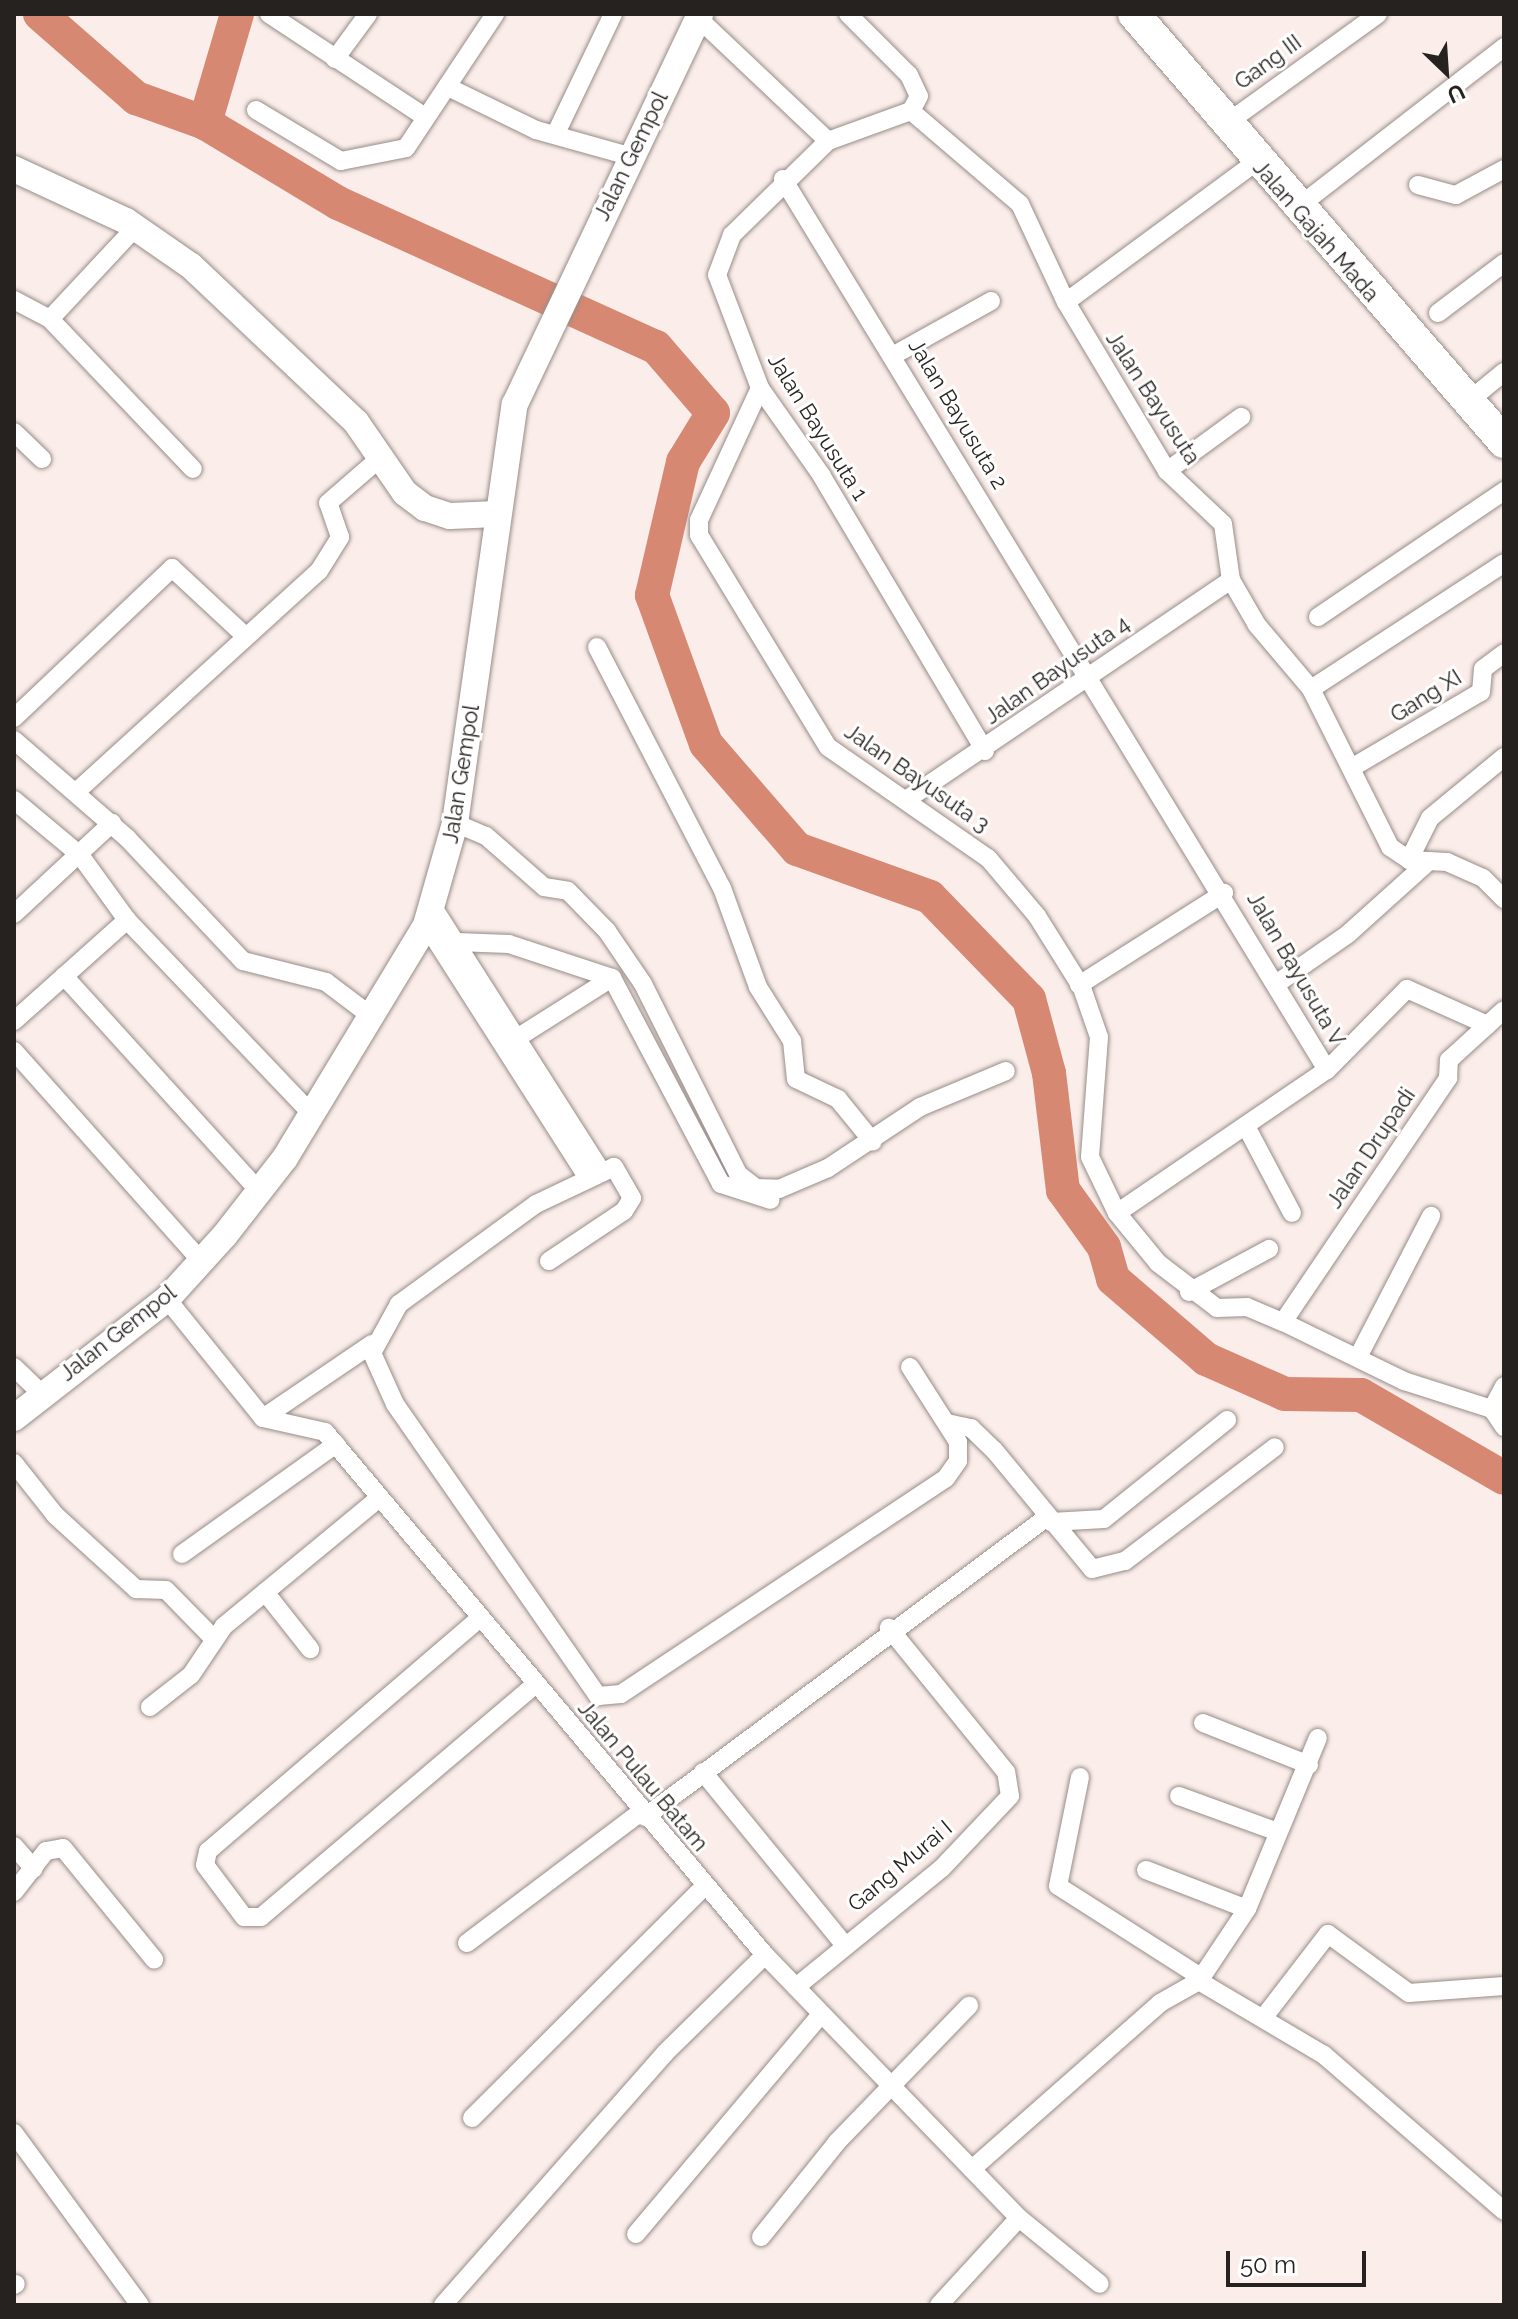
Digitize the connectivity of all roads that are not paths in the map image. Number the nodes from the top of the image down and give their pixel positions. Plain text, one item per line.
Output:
1 (269, 14) edge
2 (368, 14) edge
3 (495, 14) edge
4 (613, 14) edge
5 (848, 14) edge
6 (1134, 14) edge
7 (1378, 14) edge
8 (699, 16) edge
9 (1504, 47) edge
10 (335, 59) junction
11 (450, 88) junction
12 (256, 110) dead end
13 (911, 111) junction
14 (425, 117) junction
15 (1227, 123) junction
16 (557, 131) junction
17 (828, 141) junction
18 (629, 156) junction
19 (1256, 162) junction
20 (14, 169) edge
21 (1504, 169) edge
22 (783, 179) junction
23 (1418, 185) dead end
24 (1298, 207) junction
25 (135, 228) junction
26 (1504, 263) edge
27 (14, 300) edge
28 (991, 301) dead end
29 (1066, 302) junction
30 (1438, 313) dead end
31 (50, 319) junction
32 (894, 355) junction
33 (1504, 372) edge
34 (760, 388) junction
35 (1470, 400) junction
36 (1241, 417) dead end
37 (14, 432) edge
38 (1504, 442) edge
39 (380, 458) junction
40 (42, 459) dead end
41 (193, 469) dead end
42 (1167, 471) junction
43 (1504, 491) edge
44 (497, 514) junction
45 (1504, 563) edge
46 (1231, 580) junction
47 (1318, 617) dead end
48 (243, 634) junction
49 (597, 647) dead end
50 (1504, 653) edge
51 (1089, 675) junction
52 (1311, 689) junction
53 (21, 698) edge
54 (14, 718) edge
55 (14, 740) edge
56 (985, 751) junction
57 (1504, 757) edge
58 (1353, 767) junction
59 (76, 792) junction
60 (909, 798) junction
61 (18, 811) edge
62 (112, 823) junction
63 (455, 823) junction
64 (80, 855) junction
65 (1409, 860) junction
66 (1429, 861) junction
67 (1224, 893) junction
68 (1504, 899) edge
69 (14, 914) edge
70 (429, 916) junction
71 (127, 920) junction
72 (457, 942) junction
73 (64, 976) junction
74 (612, 978) junction
75 (1279, 982) junction
76 (1079, 985) junction
77 (1504, 1010) edge
78 (371, 1016) junction
79 (14, 1021) edge
80 (1487, 1025) junction
81 (512, 1041) junction
82 (14, 1051) edge
83 (1327, 1070) junction
84 (1006, 1071) dead end
85 (311, 1113) junction
86 (1247, 1128) junction
87 (873, 1142) junction
88 (593, 1172) junction
89 (829, 1184) dead end
90 (260, 1192) junction
91 (1117, 1213) junction
92 (1292, 1213) dead end
93 (1431, 1216) dead end
94 (1269, 1249) dead end
95 (201, 1261) junction
96 (549, 1261) dead end
97 (1189, 1292) junction
98 (167, 1299) junction
99 (1283, 1322) junction
100 (372, 1344) junction
101 (1358, 1357) junction
102 (14, 1367) edge
103 (910, 1367) dead end
104 (1504, 1386) edge
105 (41, 1393) junction
106 (1492, 1409) junction
107 (14, 1418) edge
108 (263, 1418) junction
109 (1227, 1420) dead end
110 (947, 1423) junction
111 (1504, 1427) edge
112 (336, 1444) junction
113 (1275, 1447) dead end
114 (14, 1463) edge
115 (378, 1499) junction
116 (1049, 1520) junction
117 (182, 1554) dead end
118 (265, 1592) junction
119 (480, 1618) junction
120 (889, 1628) junction
121 (212, 1637) junction
122 (310, 1649) dead end
123 (533, 1686) junction
124 (150, 1707) dead end
125 (1203, 1723) dead end
126 (1318, 1738) dead end
127 (1309, 1765) junction
128 (703, 1772) junction
129 (1080, 1777) dead end
130 (1179, 1796) dead end
131 (643, 1814) junction
132 (1278, 1832) junction
133 (14, 1846) edge
134 (34, 1869) junction
135 (1146, 1870) dead end
136 (704, 1887) junction
137 (14, 1892) edge
138 (1247, 1909) junction
139 (467, 1943) dead end
140 (844, 1944) junction
141 (765, 1955) junction
142 (154, 1959) dead end
143 (1200, 1979) junction
144 (1504, 1986) edge
145 (796, 1987) junction
146 (969, 2006) dead end
147 (821, 2014) junction
148 (1264, 2017) junction
149 (887, 2088) junction
150 (472, 2118) dead end
151 (14, 2133) edge
152 (972, 2169) junction
153 (1504, 2211) edge
154 (1019, 2218) junction
155 (636, 2234) dead end
156 (761, 2237) dead end
157 (1100, 2284) dead end
158 (140, 2305) edge
159 (443, 2305) edge
160 (939, 2305) edge

1 - 10 street
2 - 10 street
3 - 11 street
4 - 16 street
5 - 13 street
6 - 15 highway, Jalan Gajah Mada
7 - 15 street, Gang III
8 - 17 street
8 - 18 main road, Jalan Gempol
9 - 24 street
10 - 14 street
11 - 14 street
11 - 16 street
12 - 14 street
13 - 17 street
13 - 29 street, Jalan Bayusuta
15 - 19 highway, Jalan Gajah Mada
16 - 18 street
17 - 22 street, Jalan Bayusuta 1
18 - 44 main road, Jalan Gempol
19 - 24 highway, Jalan Gajah Mada
19 - 29 street
20 - 25 main road
21 - 23 street
22 - 32 street, Jalan Bayusuta 2
22 - 34 street, Jalan Bayusuta 1
24 - 35 highway, Jalan Gajah Mada
25 - 31 street
25 - 39 main road
26 - 30 street
27 - 31 street
28 - 32 street
29 - 42 street, Jalan Bayusuta
31 - 41 street
32 - 51 street, Jalan Bayusuta 2
33 - 35 street
34 - 56 street, Jalan Bayusuta 1
34 - 60 street, Jalan Bayusuta 3
35 - 38 highway, Jalan Gajah Mada
36 - 42 street
37 - 40 street
39 - 44 main road
39 - 48 street
42 - 46 street, Jalan Bayusuta
43 - 47 street
44 - 63 main road, Jalan Gempol
45 - 52 street
46 - 51 street, Jalan Bayusuta 4
46 - 52 street, Jalan Bayusuta
48 - 53 street
48 - 59 street
49 - 87 street
50 - 58 street, Gang XI
51 - 56 street, Jalan Bayusuta 4
51 - 67 street, Jalan Bayusuta V
52 - 58 street, Jalan Bayusuta
53 - 54 street
55 - 59 street
56 - 60 street, Jalan Bayusuta 4
57 - 65 street
58 - 65 street, Jalan Bayusuta
59 - 62 street
60 - 76 street, Jalan Bayusuta 3
61 - 64 street
62 - 64 street
62 - 78 street
63 - 70 main road, Jalan Gempol
63 - 87 street
64 - 69 street
64 - 71 street
65 - 66 street
66 - 68 street
66 - 75 street
67 - 75 street, Jalan Bayusuta V
67 - 76 street
70 - 72 street
70 - 78 main road, Jalan Gempol
70 - 81 street
71 - 73 street
71 - 85 street
72 - 74 street
72 - 81 street
73 - 79 street
73 - 90 street
74 - 81 street
74 - 89 street
75 - 83 street, Jalan Bayusuta V
76 - 91 street, Jalan Bayusuta 3
77 - 80 street, Jalan Drupadi
78 - 85 main road, Jalan Gempol
80 - 83 street
80 - 99 street, Jalan Drupadi
81 - 88 street
82 - 95 street
83 - 86 street, Jalan Bayusuta V
84 - 87 street
85 - 90 main road, Jalan Gempol
86 - 91 street, Jalan Bayusuta V
86 - 92 street
88 - 96 street
88 - 100 street
90 - 95 main road, Jalan Gempol
91 - 97 street
93 - 101 street
94 - 97 street
95 - 98 main road, Jalan Gempol
97 - 99 street
98 - 105 main road, Jalan Gempol
98 - 108 street
99 - 101 street
100 - 108 street
100 - 110 street
101 - 106 street
102 - 105 street
103 - 110 street
104 - 106 street
105 - 107 main road, Jalan Gempol
106 - 111 street
108 - 112 street, Jalan Pulau Batam
109 - 116 street
110 - 116 street
112 - 115 street, Jalan Pulau Batam
112 - 117 street
113 - 116 street
114 - 121 street
115 - 118 street
115 - 119 street, Jalan Pulau Batam
116 - 120 street
118 - 121 street
118 - 122 street
119 - 123 street, Jalan Pulau Batam
119 - 123 street
120 - 128 street
120 - 140 street, Gang Murai I
121 - 124 street
123 - 131 street, Jalan Pulau Batam
125 - 127 street
126 - 127 street
127 - 132 street
128 - 131 street
128 - 140 street, Gang Murai I
129 - 143 street
130 - 132 street
131 - 136 street, Jalan Pulau Batam
131 - 139 street
132 - 138 street
133 - 134 street
134 - 137 street
134 - 142 street
135 - 138 street
136 - 141 street, Jalan Pulau Batam
136 - 150 street
138 - 143 street
140 - 145 street, Gang Murai I
141 - 145 street, Jalan Pulau Batam
141 - 159 street
143 - 148 street
143 - 152 street
144 - 148 street
145 - 147 street, Jalan Pulau Batam
146 - 149 street
147 - 149 street, Jalan Pulau Batam
147 - 155 street
148 - 153 street
149 - 152 street, Jalan Pulau Batam
149 - 156 street
151 - 158 street
152 - 154 street, Jalan Pulau Batam
154 - 157 street, Jalan Pulau Batam
154 - 160 street

